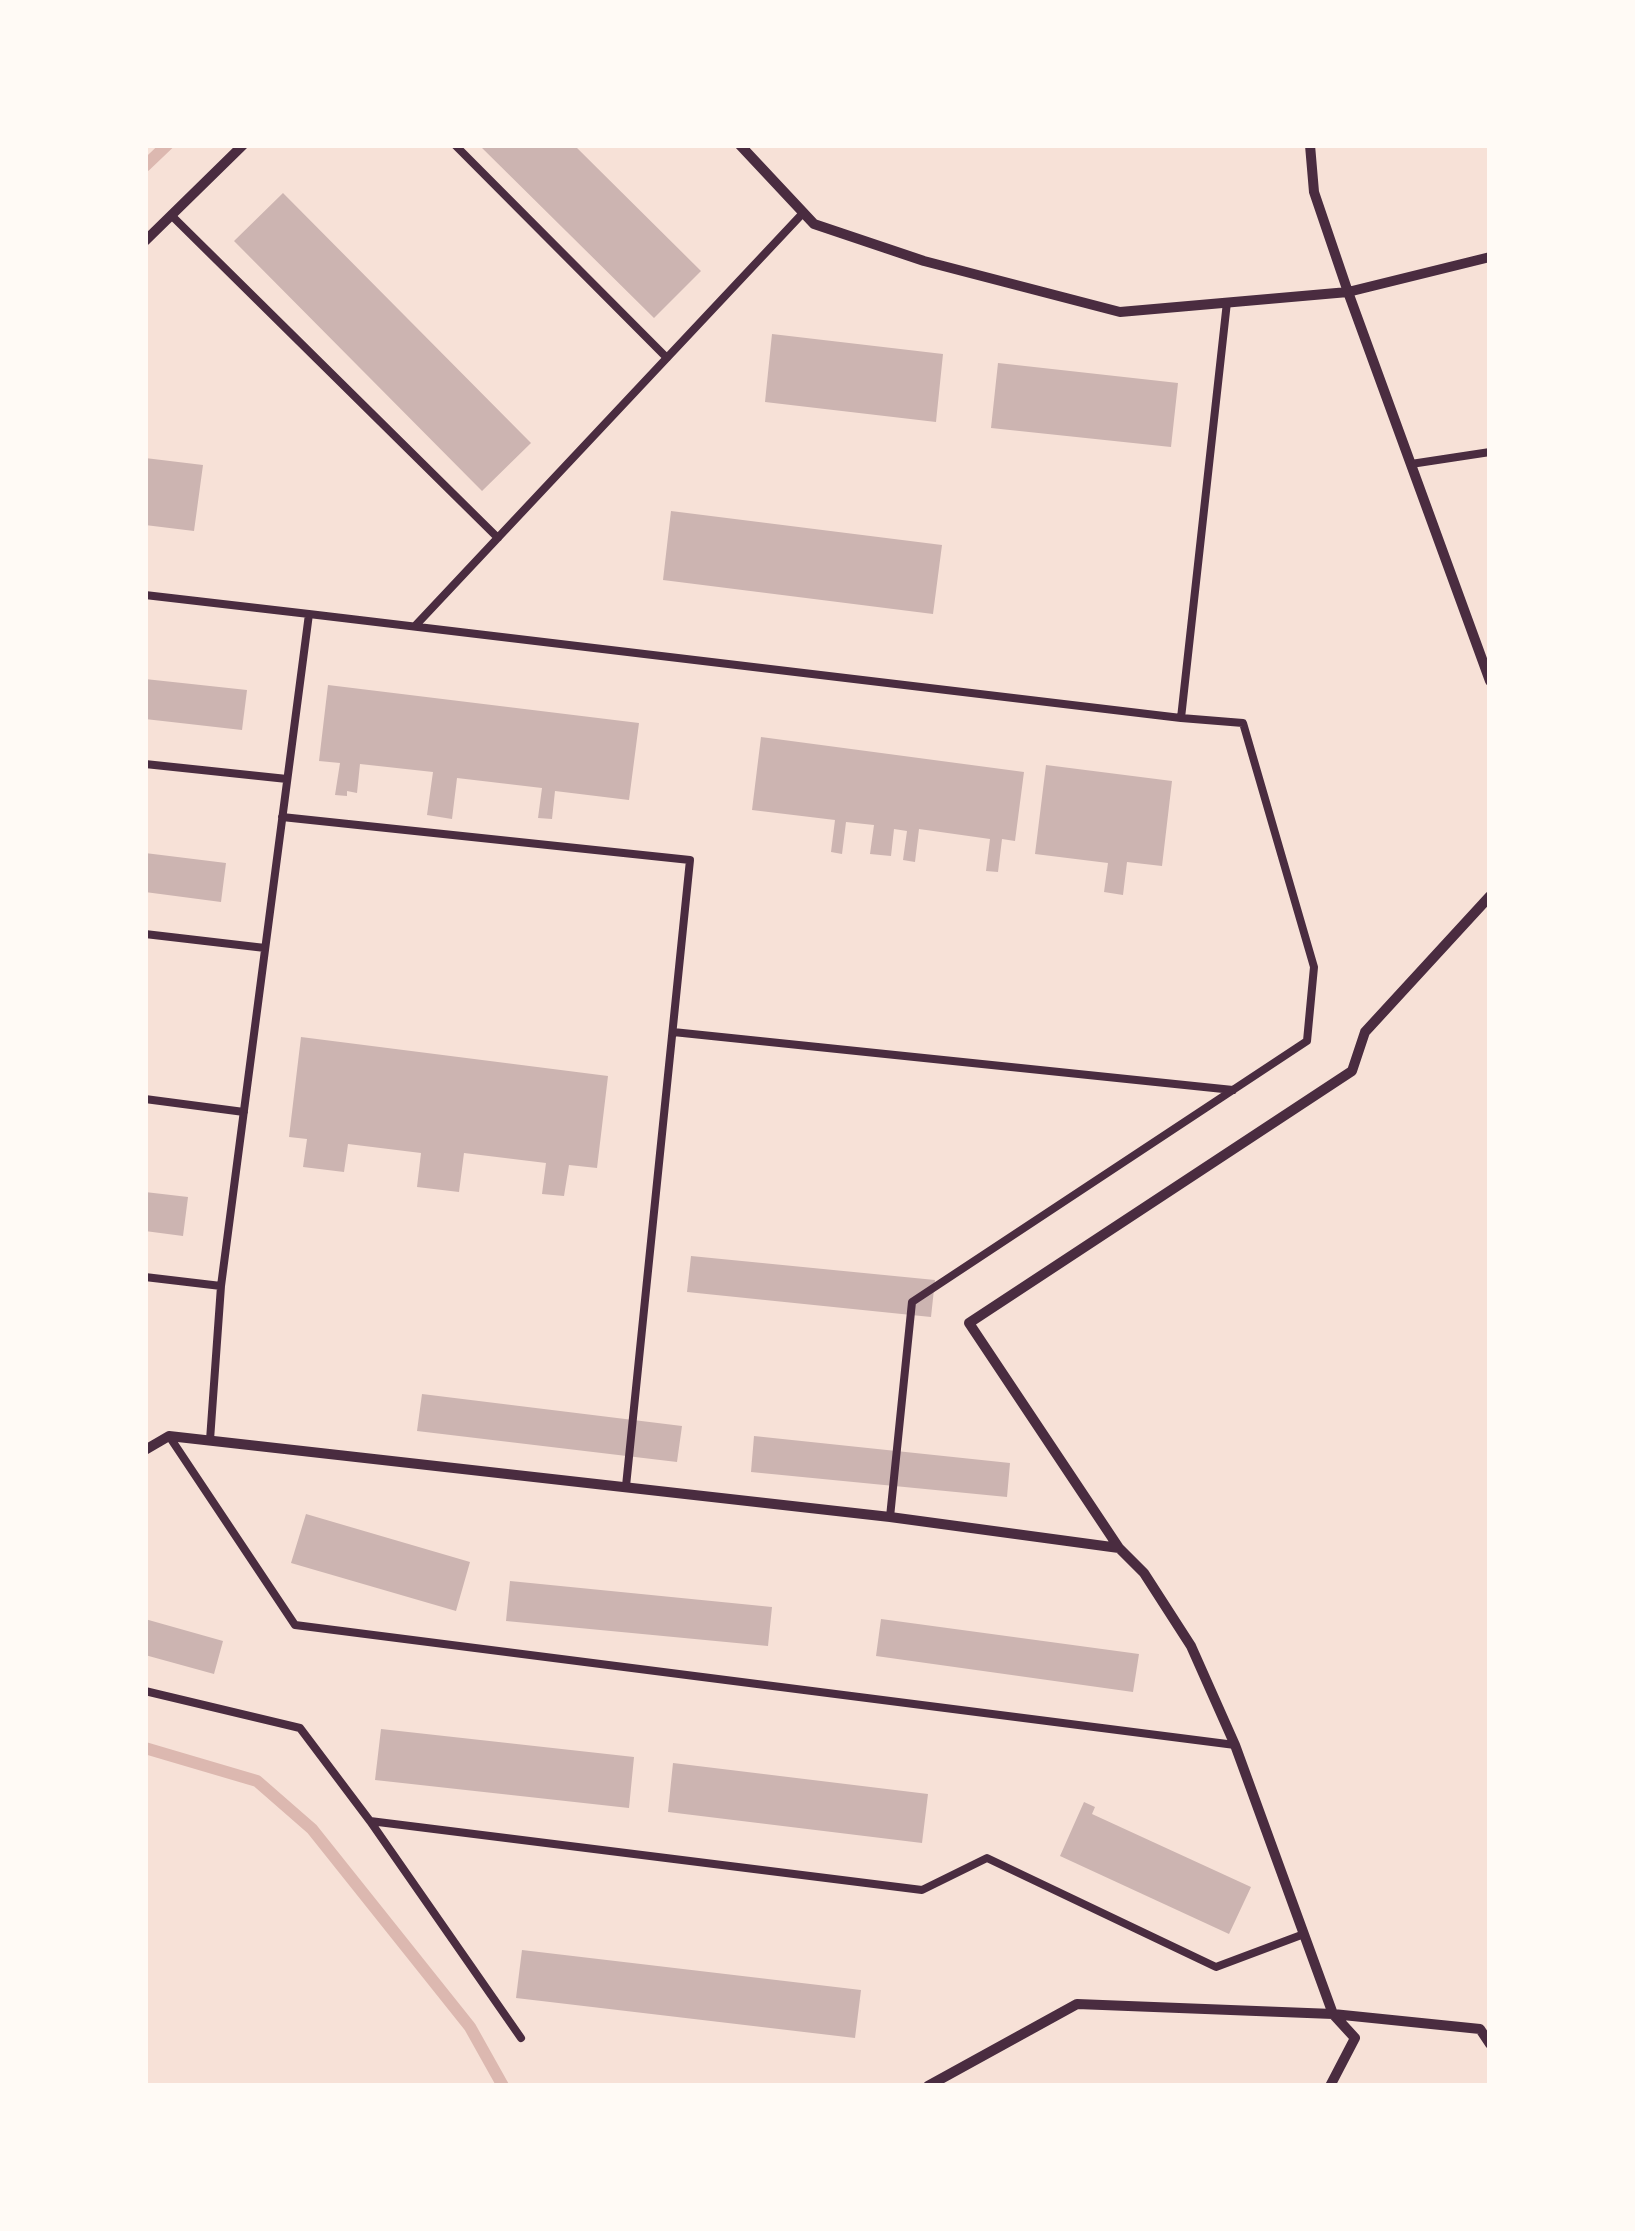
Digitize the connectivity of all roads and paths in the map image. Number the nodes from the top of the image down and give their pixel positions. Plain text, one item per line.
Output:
1 (243, 145) edge
2 (455, 145) edge
3 (740, 145) edge
4 (1310, 145) edge
5 (804, 213) junction
6 (171, 215) junction
7 (145, 241) edge
8 (1490, 257) edge
9 (1348, 292) junction
10 (1226, 302) junction
11 (667, 358) junction
12 (1490, 452) edge
13 (1411, 464) junction
14 (498, 538) junction
15 (145, 595) edge
16 (310, 614) junction
17 (414, 626) junction
18 (1490, 680) edge
19 (1181, 718) junction
20 (145, 764) edge
21 (288, 779) junction
22 (282, 818) junction
23 (1490, 896) edge
24 (145, 934) edge
25 (266, 948) junction
26 (673, 1032) junction
27 (1233, 1090) junction
28 (145, 1099) edge
29 (244, 1112) junction
30 (145, 1276) edge
31 (221, 1286) junction
32 (169, 1436) junction
33 (210, 1440) junction
34 (145, 1450) edge
35 (626, 1486) junction
36 (890, 1517) junction
37 (1120, 1548) junction
38 (145, 1691) edge
39 (1235, 1745) junction
40 (370, 1821) junction
41 (1304, 1934) junction
42 (1333, 2014) junction
43 (520, 2038) dead end
44 (1490, 2044) edge
45 (928, 2086) edge
46 (1330, 2086) edge

1 - 6 street
2 - 11 lane
3 - 5 street
4 - 9 street
5 - 10 street
5 - 11 lane
6 - 7 street
6 - 14 lane
8 - 9 street
9 - 10 street
9 - 13 street
10 - 19 lane
11 - 14 lane
12 - 13 lane
13 - 18 street
14 - 17 lane
15 - 16 lane
16 - 17 lane
16 - 21 lane
17 - 19 lane
19 - 27 lane
20 - 21 lane
21 - 22 lane
22 - 25 lane
22 - 26 lane
23 - 37 street
24 - 25 lane
25 - 29 lane
26 - 27 lane
26 - 35 lane
27 - 36 lane
28 - 29 lane
29 - 31 lane
30 - 31 lane
31 - 33 lane
32 - 33 street
32 - 34 street
32 - 39 lane
33 - 35 street
35 - 36 street
36 - 37 street
37 - 39 street
38 - 40 lane
39 - 41 street
40 - 41 lane
40 - 43 lane
41 - 42 street
42 - 44 street
42 - 45 street
42 - 46 street

